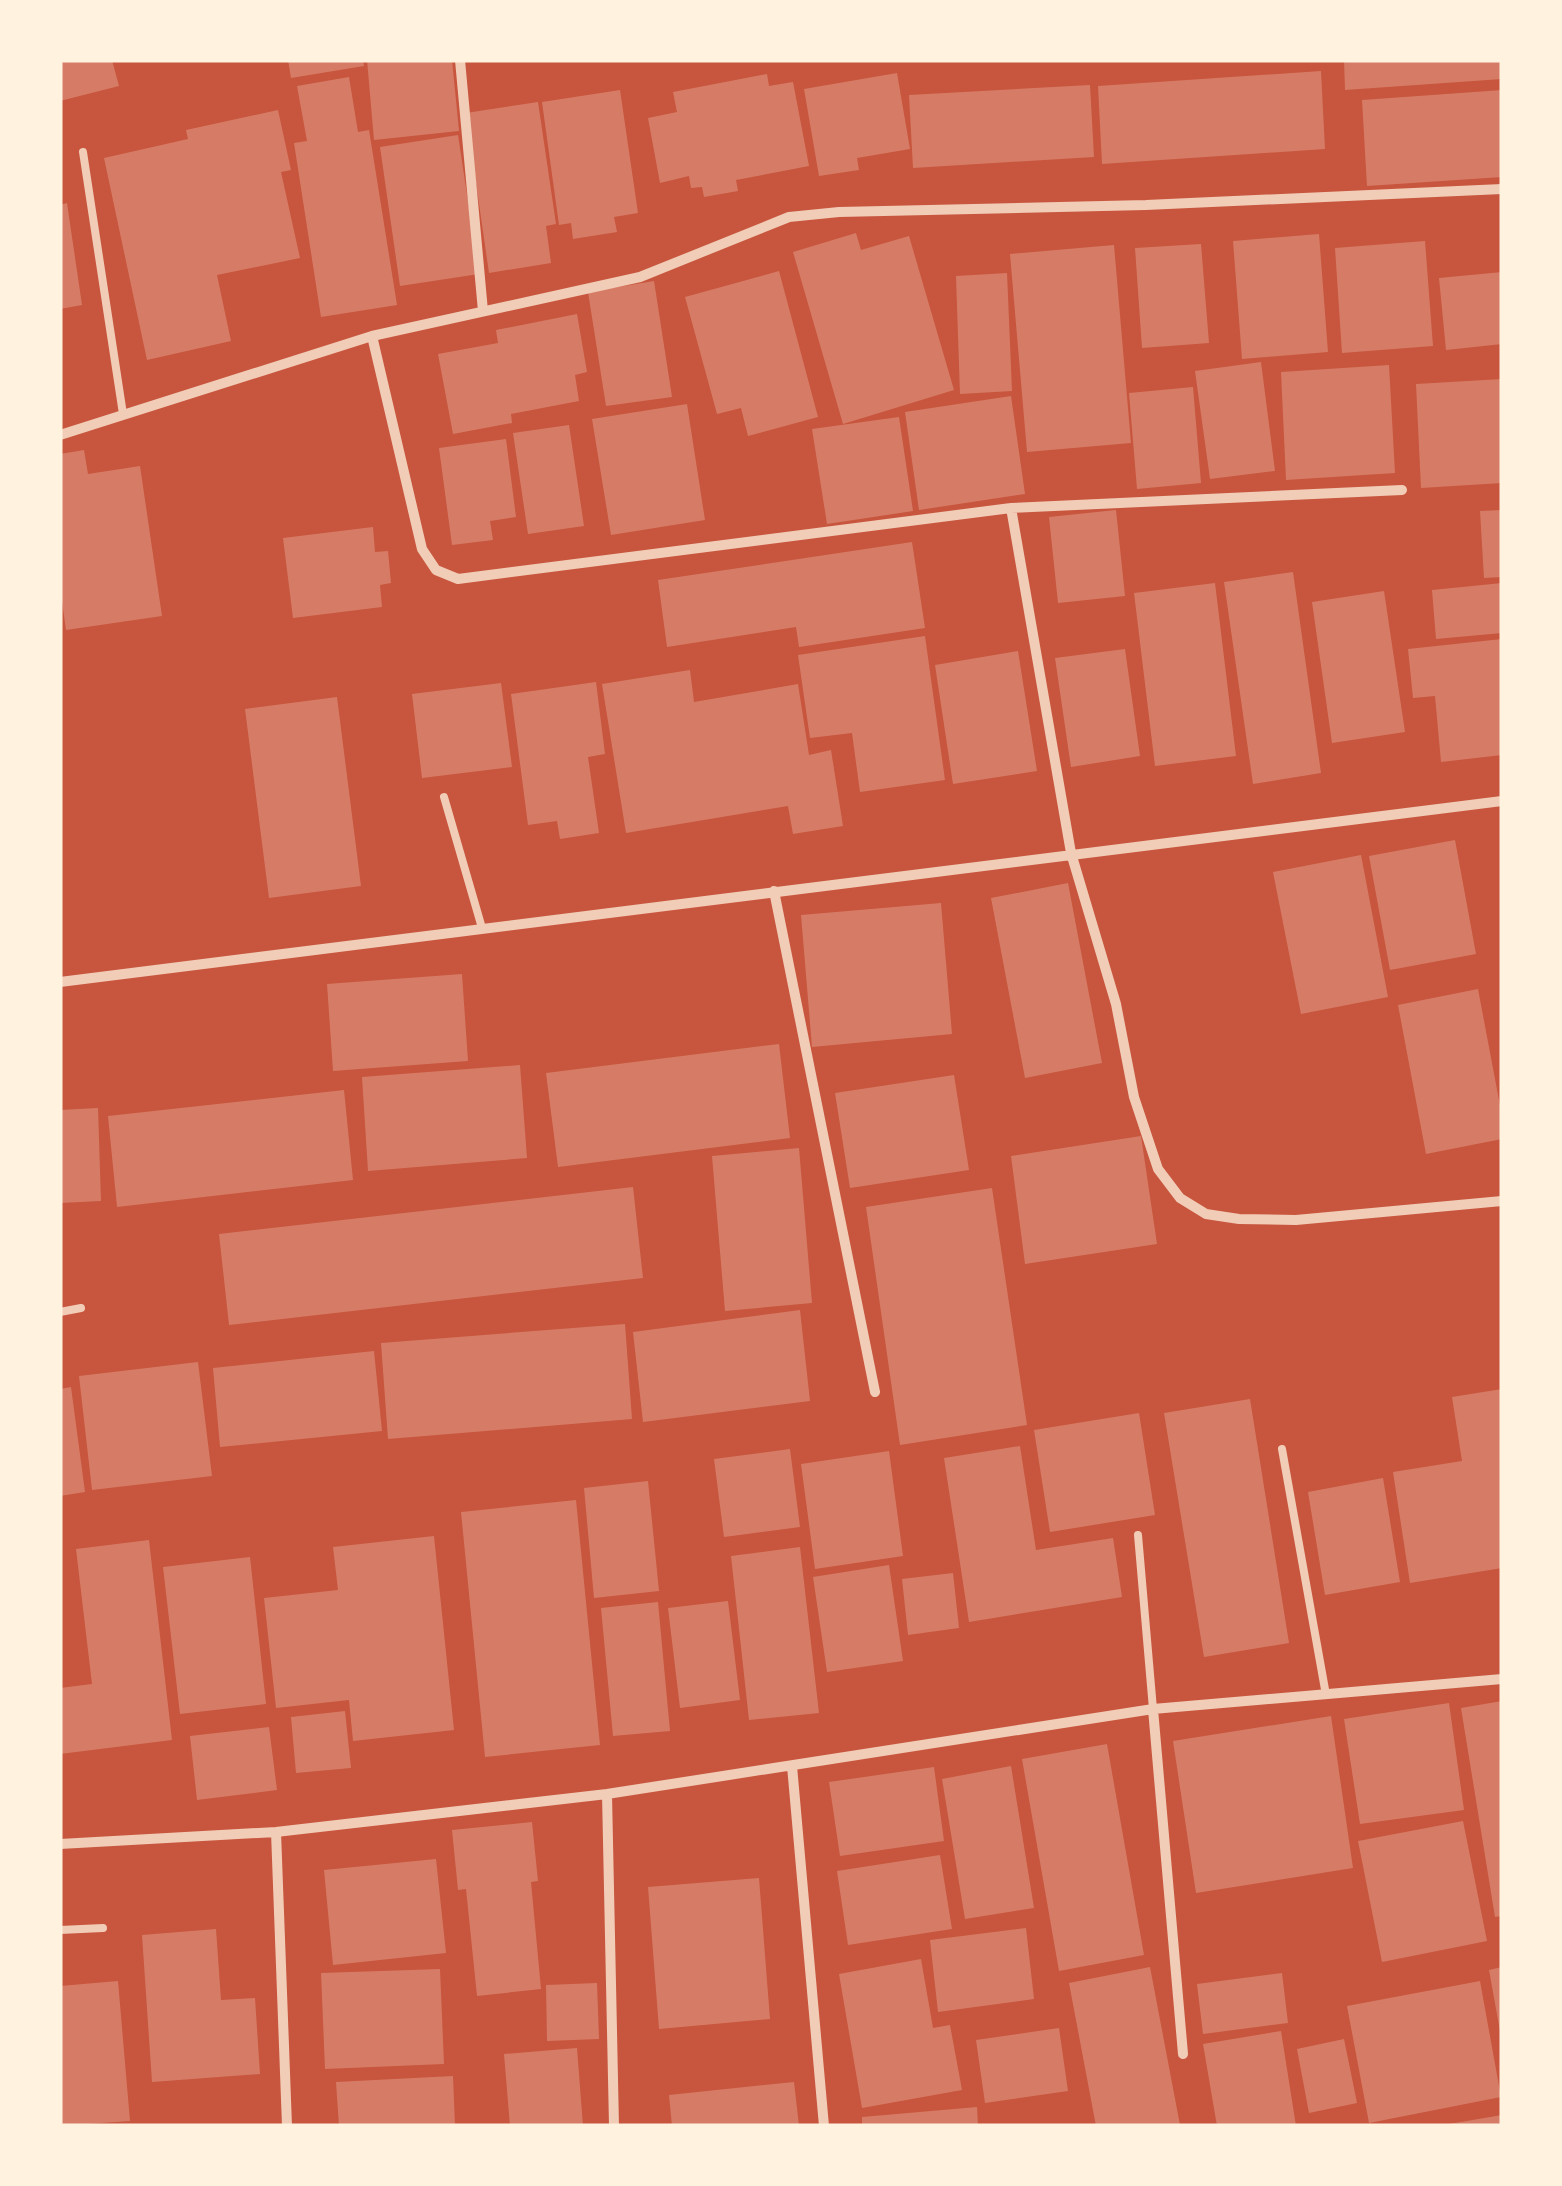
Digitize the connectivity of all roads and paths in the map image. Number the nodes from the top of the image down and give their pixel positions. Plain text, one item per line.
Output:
1 (460, 60) edge
2 (84, 152) dead end
3 (1502, 189) edge
4 (483, 311) junction
5 (372, 336) junction
6 (123, 414) junction
7 (60, 435) edge
8 (1402, 490) dead end
9 (1011, 508) junction
10 (444, 797) dead end
11 (1502, 801) edge
12 (1071, 854) junction
13 (774, 891) junction
14 (482, 928) junction
15 (60, 982) edge
16 (1502, 1201) edge
17 (81, 1308) dead end
18 (60, 1312) edge
19 (875, 1392) dead end
20 (1282, 1449) dead end
21 (1138, 1535) dead end
22 (1502, 1679) edge
23 (1326, 1696) junction
24 (1153, 1709) junction
25 (792, 1766) junction
26 (608, 1794) junction
27 (276, 1832) junction
28 (60, 1844) edge
29 (103, 1928) dead end
30 (60, 1930) edge
31 (1183, 2054) dead end
32 (287, 2126) edge
33 (614, 2126) edge
34 (824, 2126) edge

1 - 4 street
2 - 6 lane
3 - 4 street
4 - 5 street
5 - 6 street
5 - 9 street
6 - 7 street
8 - 9 street
9 - 12 street
10 - 14 lane
11 - 12 street
12 - 13 street
12 - 16 street
13 - 14 street
13 - 19 street
14 - 15 street
17 - 18 lane
20 - 23 lane
21 - 24 lane
22 - 23 street
23 - 24 street
24 - 25 street
24 - 31 street
25 - 26 street
25 - 34 street
26 - 27 street
26 - 33 street
27 - 28 street
27 - 32 street
29 - 30 lane

